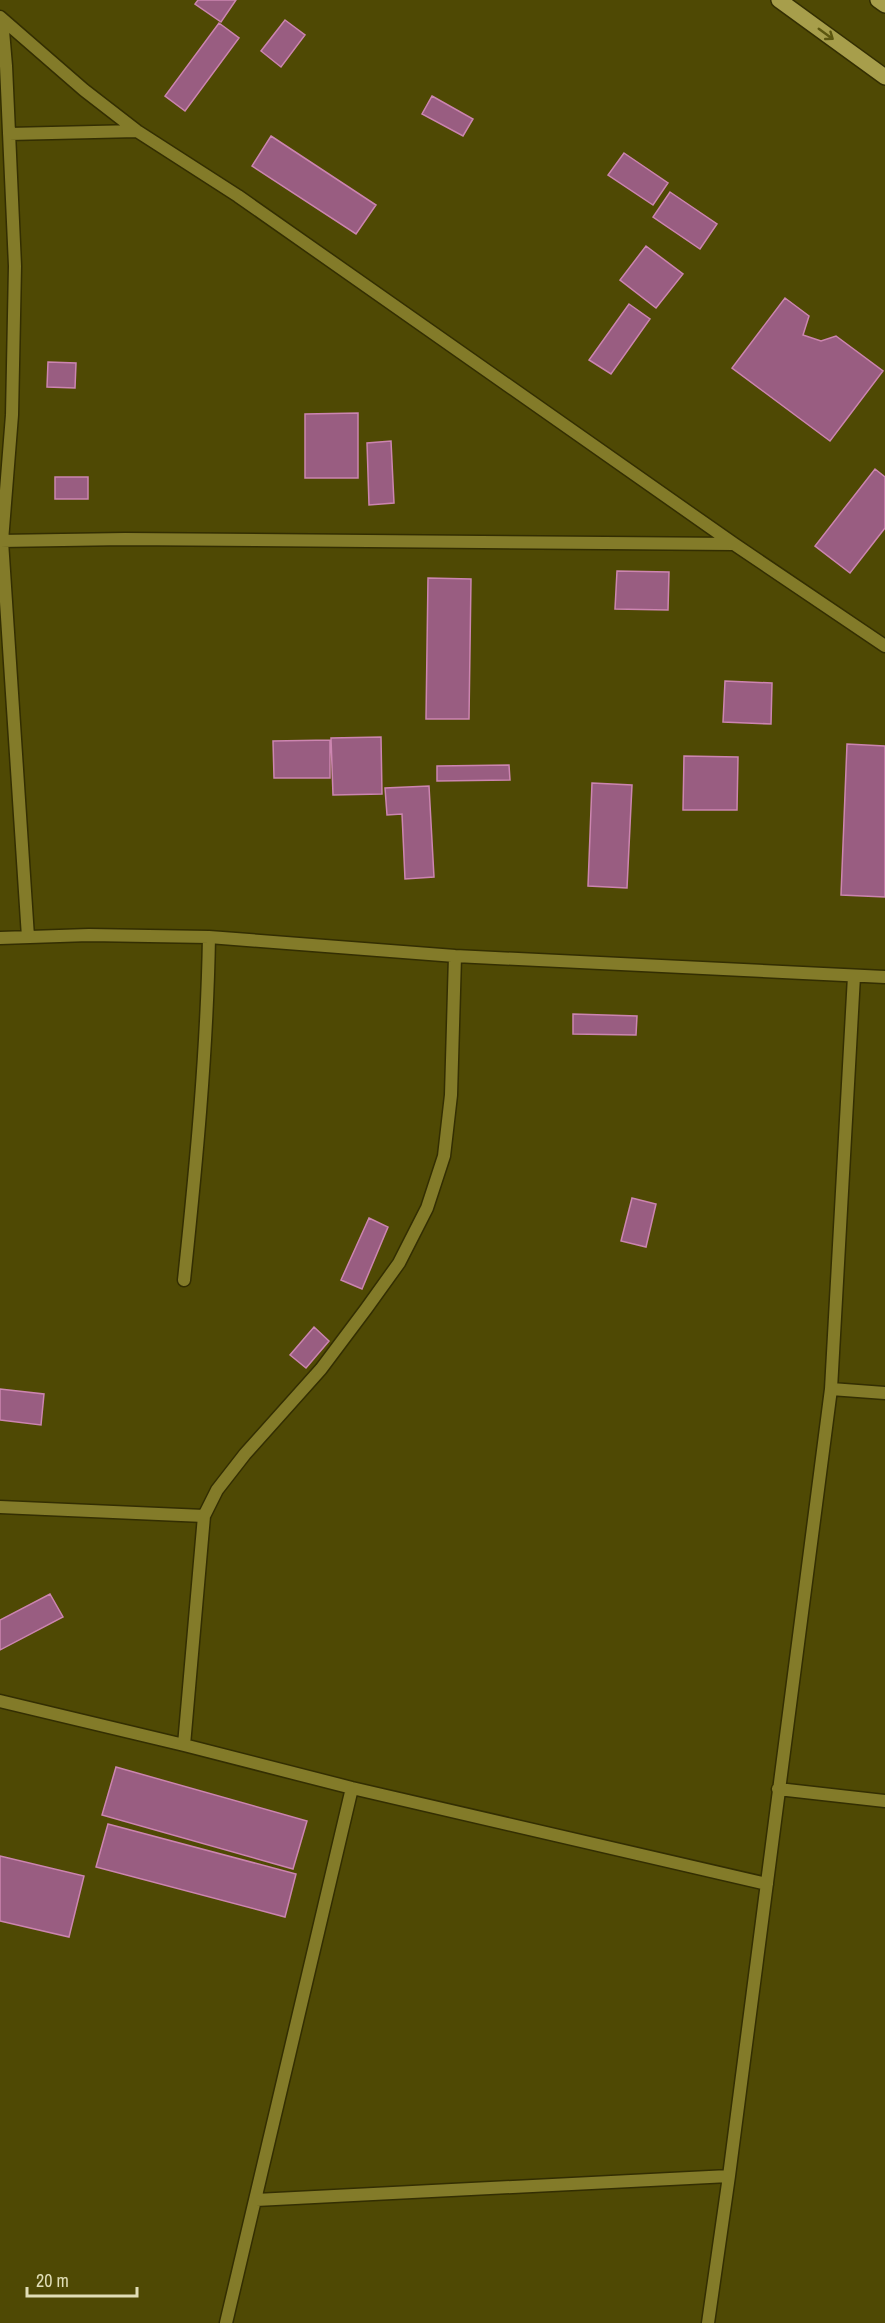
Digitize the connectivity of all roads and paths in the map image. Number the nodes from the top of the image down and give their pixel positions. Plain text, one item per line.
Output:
1 (779, 0) edge
2 (878, 0) edge
3 (885, 5) edge
4 (1, 18) edge
5 (885, 77) edge
6 (137, 131) junction
7 (9, 134) junction
8 (1, 541) edge
9 (734, 544) junction
10 (885, 646) edge
11 (28, 937) junction
12 (209, 937) junction
13 (0, 938) edge
14 (455, 956) junction
15 (854, 976) junction
16 (885, 977) edge
17 (184, 1280) dead end
18 (831, 1389) junction
19 (885, 1393) edge
20 (0, 1507) edge
21 (204, 1516) junction
22 (0, 1701) edge
23 (184, 1745) junction
24 (352, 1788) junction
25 (778, 1789) junction
26 (885, 1802) edge
27 (767, 1884) junction
28 (729, 2176) junction
29 (256, 2199) junction
30 (226, 2323) edge
31 (708, 2323) edge

1 -> 5 main road
2 - 3 main road
4 - 6 street
4 - 7 street
6 - 7 street
6 - 9 street
7 - 8 street
8 - 9 street
8 - 11 street
9 - 10 street
11 - 12 street
11 - 13 street
12 - 14 street
12 - 17 street
14 - 15 street
14 - 21 street
15 - 16 street
15 - 18 street
18 - 19 street
18 - 25 street
20 - 21 street
21 - 23 street
22 - 23 street
23 - 24 street
24 - 27 street
24 - 29 street
25 - 26 street
25 - 27 street
27 - 28 street
28 - 29 street
28 - 31 street
29 - 30 street

